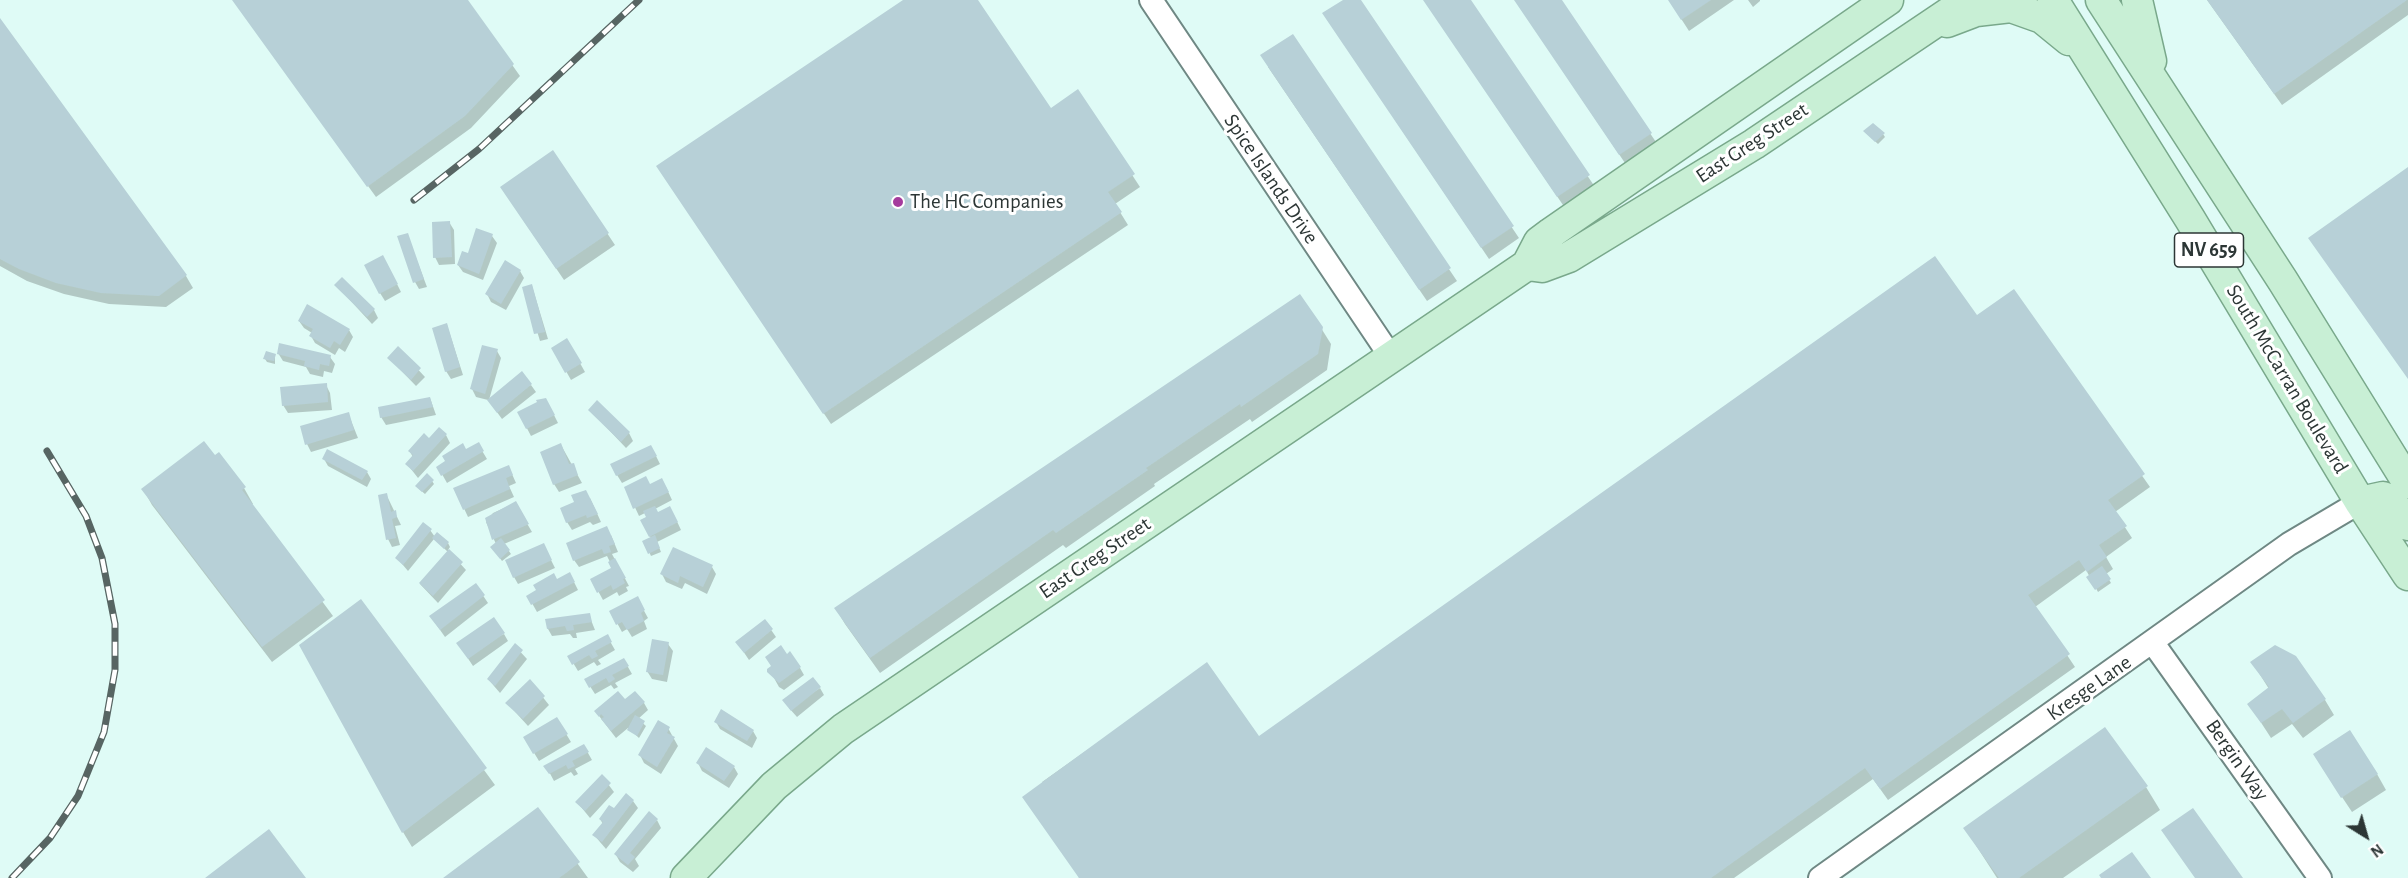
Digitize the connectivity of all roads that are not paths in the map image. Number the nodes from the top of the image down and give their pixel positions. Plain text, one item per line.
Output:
1 (1151, 0) edge
2 (1888, 0) edge
3 (1968, 0) edge
4 (2053, 0) edge
5 (2101, 0) edge
6 (2137, 0) edge
7 (1924, 29) junction
8 (2093, 63) junction
9 (2157, 87) junction
10 (1725, 114) junction
11 (1625, 222) junction
12 (1527, 266) junction
13 (1391, 357) junction
14 (2408, 483) edge
15 (2360, 502) junction
16 (2408, 525) edge
17 (2408, 575) edge
18 (2153, 643) junction
19 (686, 878) edge
20 (1820, 878) edge
21 (2320, 878) edge

1 - 13 street, Spice Islands Drive
2 - 10 main road, East Greg Street
3 - 7 main road, East Greg Street
4 - 8 main road, South McCarran Boulevard / NV 659
5 - 9 main road, NV 659
6 - 9 main road
7 - 8 main road
7 - 11 main road, East Greg Street
8 - 15 main road, South McCarran Boulevard / NV 659
9 - 14 main road, NV 659
10 - 11 main road
10 - 12 main road, East Greg Street
11 - 12 main road, East Greg Street
12 - 13 main road, East Greg Street
13 - 19 main road, East Greg Street
15 - 16 main road
15 - 17 main road, South McCarran Boulevard / NV 659
15 - 18 street, Kresge Lane
18 - 20 street, Kresge Lane
18 - 21 street, Bergin Way

